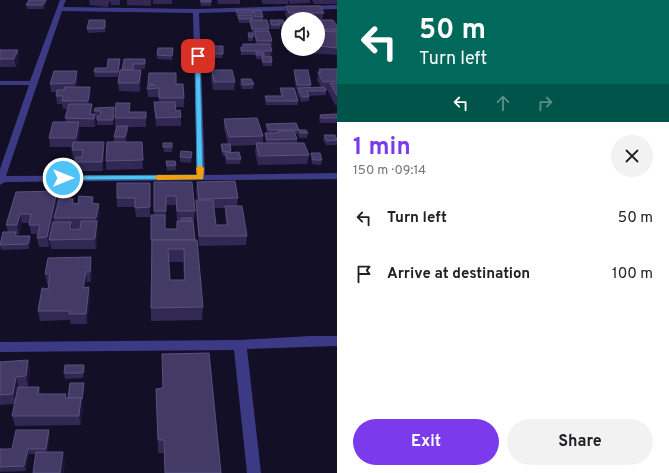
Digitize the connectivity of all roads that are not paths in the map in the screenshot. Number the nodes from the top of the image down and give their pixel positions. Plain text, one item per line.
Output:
1 (63, 0) edge
2 (60, 9) junction
3 (334, 9) edge
4 (196, 11) junction
5 (0, 83) edge
6 (33, 83) junction
7 (337, 176) edge
8 (201, 177) junction
9 (1, 181) edge
10 (337, 341) edge
11 (240, 345) junction
12 (0, 347) edge
13 (254, 473) edge

1 - 2 street
2 - 4 street
2 - 6 street
3 - 4 street
4 - 8 street
5 - 6 street
6 - 9 street
7 - 8 street
8 - 9 street
10 - 11 street
11 - 12 street
11 - 13 street

